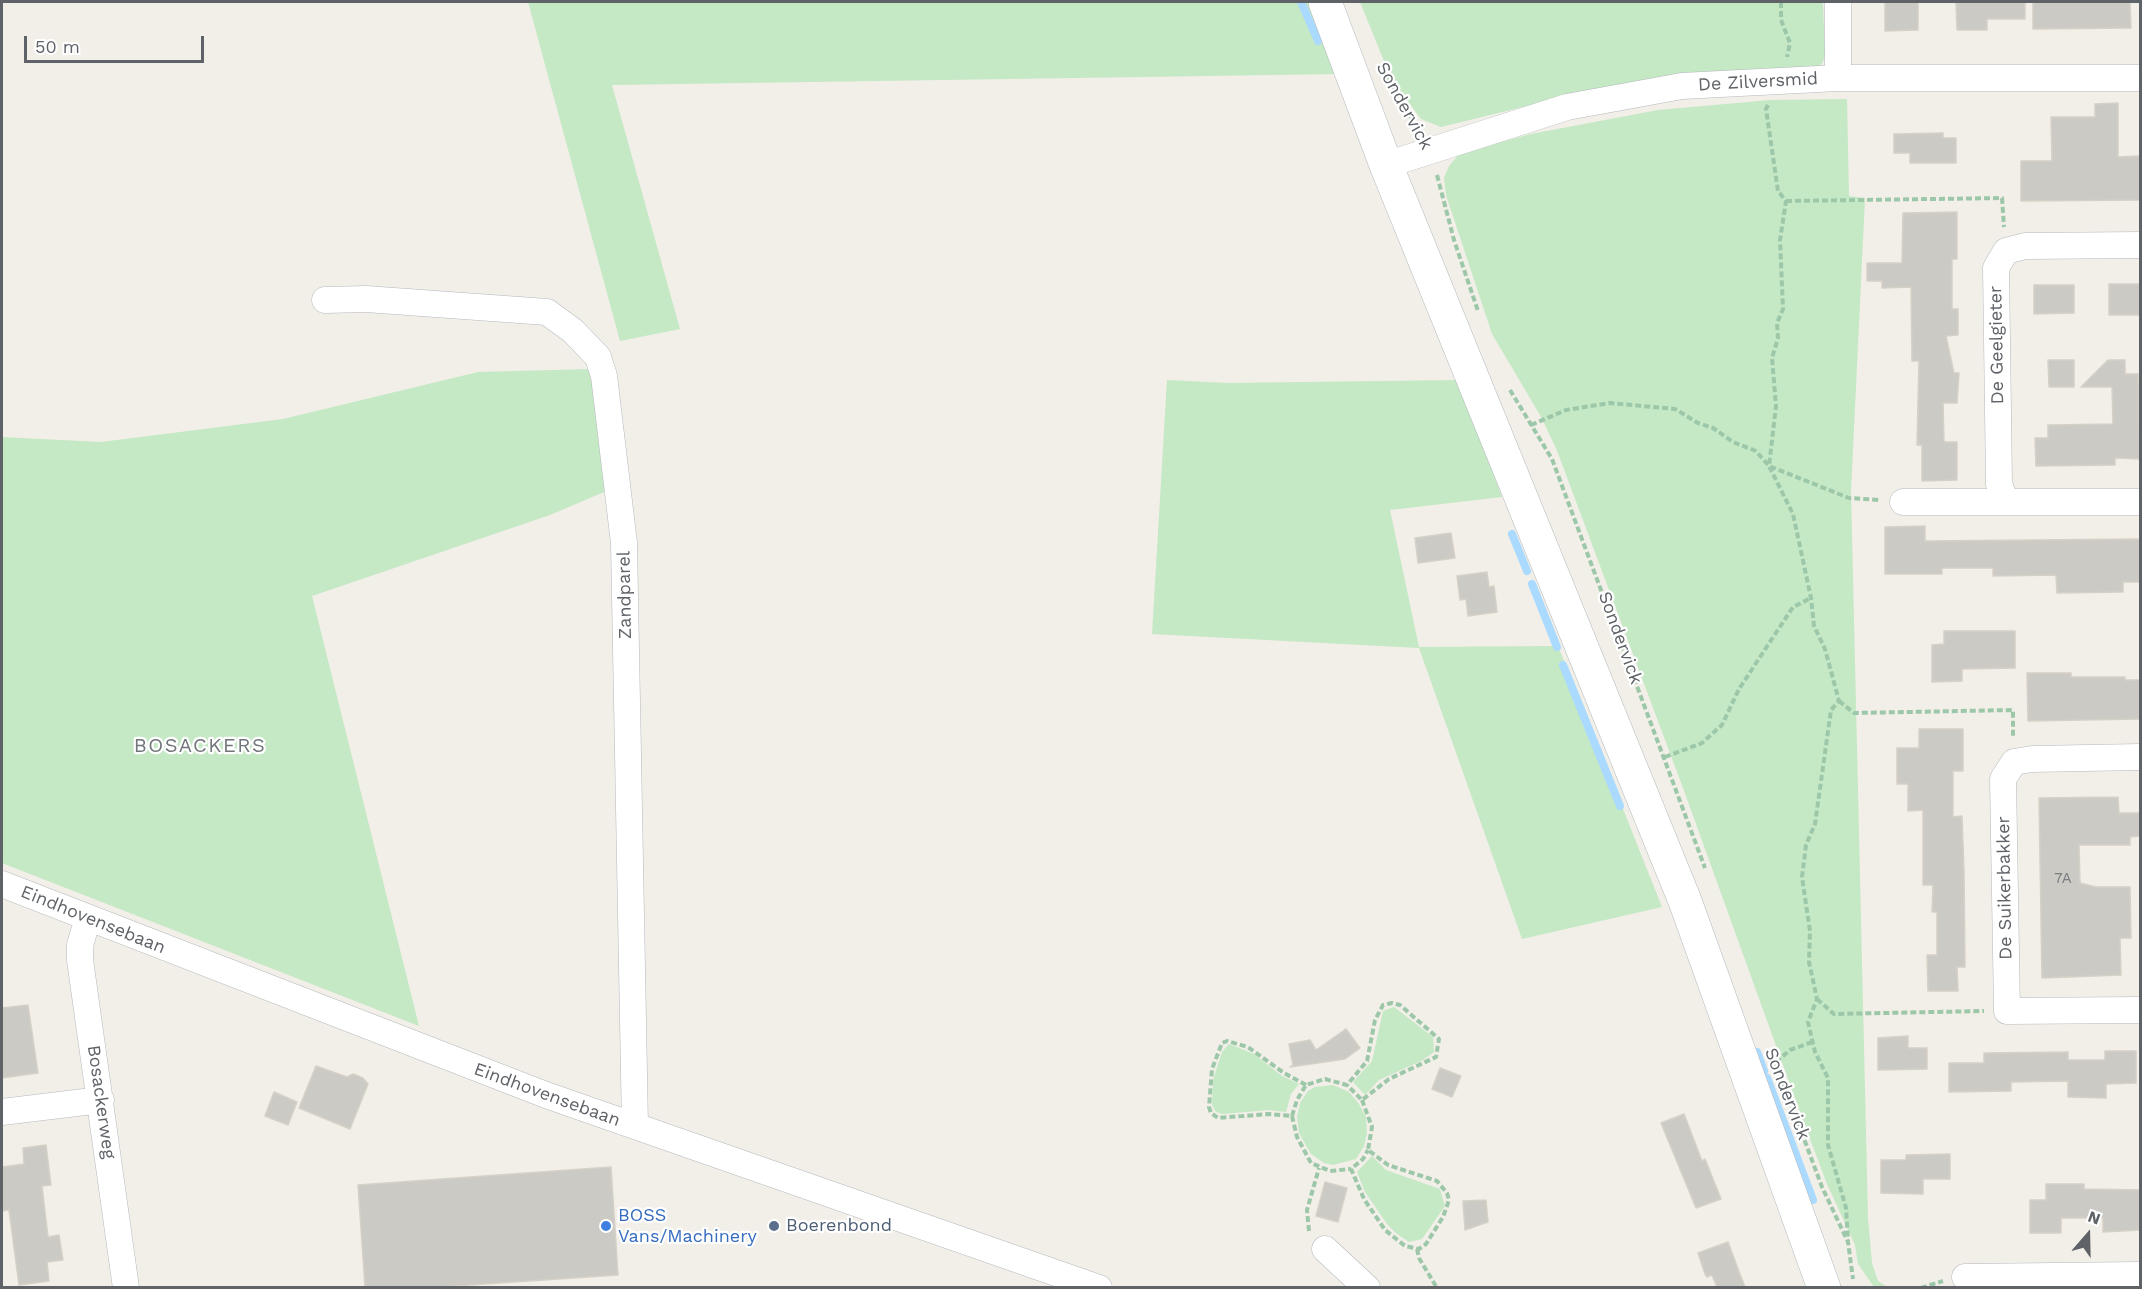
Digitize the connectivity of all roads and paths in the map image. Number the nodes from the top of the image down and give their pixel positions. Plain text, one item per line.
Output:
1 (1325, 2) edge
2 (1781, 2) edge
3 (1838, 2) edge
4 (1378, 57) dead end
5 (1838, 78) junction
6 (2140, 78) edge
7 (1781, 81) junction
8 (1430, 150) junction
9 (1386, 165) junction
10 (1786, 201) junction
11 (2140, 245) edge
12 (2006, 252) junction
13 (325, 300) dead end
14 (1480, 315) dead end
15 (1506, 382) dead end
16 (1531, 425) junction
17 (1769, 466) junction
18 (1904, 502) joint
19 (2007, 502) junction
20 (2140, 502) edge
21 (1811, 598) junction
22 (1839, 701) junction
23 (1665, 757) junction
24 (2140, 757) edge
25 (2014, 762) junction
26 (1708, 877) dead end
27 (2, 884) edge
28 (88, 918) junction
29 (1817, 999) junction
30 (2140, 1010) edge
31 (2007, 1011) junction
32 (1812, 1042) junction
33 (1772, 1052) dead end
34 (1776, 1062) junction
35 (1347, 1084) junction
36 (1306, 1085) junction
37 (101, 1100) junction
38 (1362, 1100) junction
39 (2, 1112) edge
40 (1292, 1116) junction
41 (635, 1126) junction
42 (1368, 1150) junction
43 (1319, 1168) junction
44 (1352, 1169) junction
45 (1848, 1242) junction
46 (1325, 1249) joint
47 (1417, 1249) junction
48 (2140, 1275) edge
49 (1965, 1277) dead end
50 (126, 1287) edge
51 (1099, 1287) edge
52 (1367, 1287) edge
53 (1437, 1287) edge
54 (1824, 1287) edge
55 (1854, 1287) edge

1 - 9 street, Sondervick
2 - 7 path
3 - 5 street
4 - 8 path, Sondervick
5 - 6 street, De Zilversmid
5 - 7 street, De Zilversmid
7 - 8 street, De Zilversmid
7 - 10 path
8 - 9 street, De Zilversmid
8 - 14 path, Sondervick
9 - 54 street, Sondervick
10 - 12 path
10 - 17 path
11 - 12 street
12 - 19 street, De Geelgieter
13 - 41 street, Zandparel
15 - 16 path, Sondervick
16 - 17 path
16 - 23 path, Sondervick
17 - 18 path
17 - 21 path
18 - 19 street
19 - 20 street
21 - 22 path
21 - 23 path
22 - 25 path
22 - 29 path
23 - 26 path, Sondervick
24 - 25 street
25 - 31 street, De Suikerbakker
27 - 28 street, Eindhovensebaan
28 - 37 street, Bosackerweg
28 - 41 street, Eindhovensebaan
29 - 31 path
29 - 32 path
30 - 31 street
32 - 34 path
32 - 45 path
33 - 34 path, Sondervick
34 - 45 path, Sondervick
35 - 36 path
35 - 38 path
35 - 38 path
36 - 40 path
36 - 40 path
37 - 39 street
37 - 50 street, Bosackerweg
38 - 42 path
40 - 43 path
41 - 51 street, Eindhovensebaan
42 - 44 path
42 - 47 path
43 - 44 path
43 - 46 path
44 - 47 path
45 - 55 path, Sondervick
46 - 52 street
47 - 53 path
48 - 49 street

